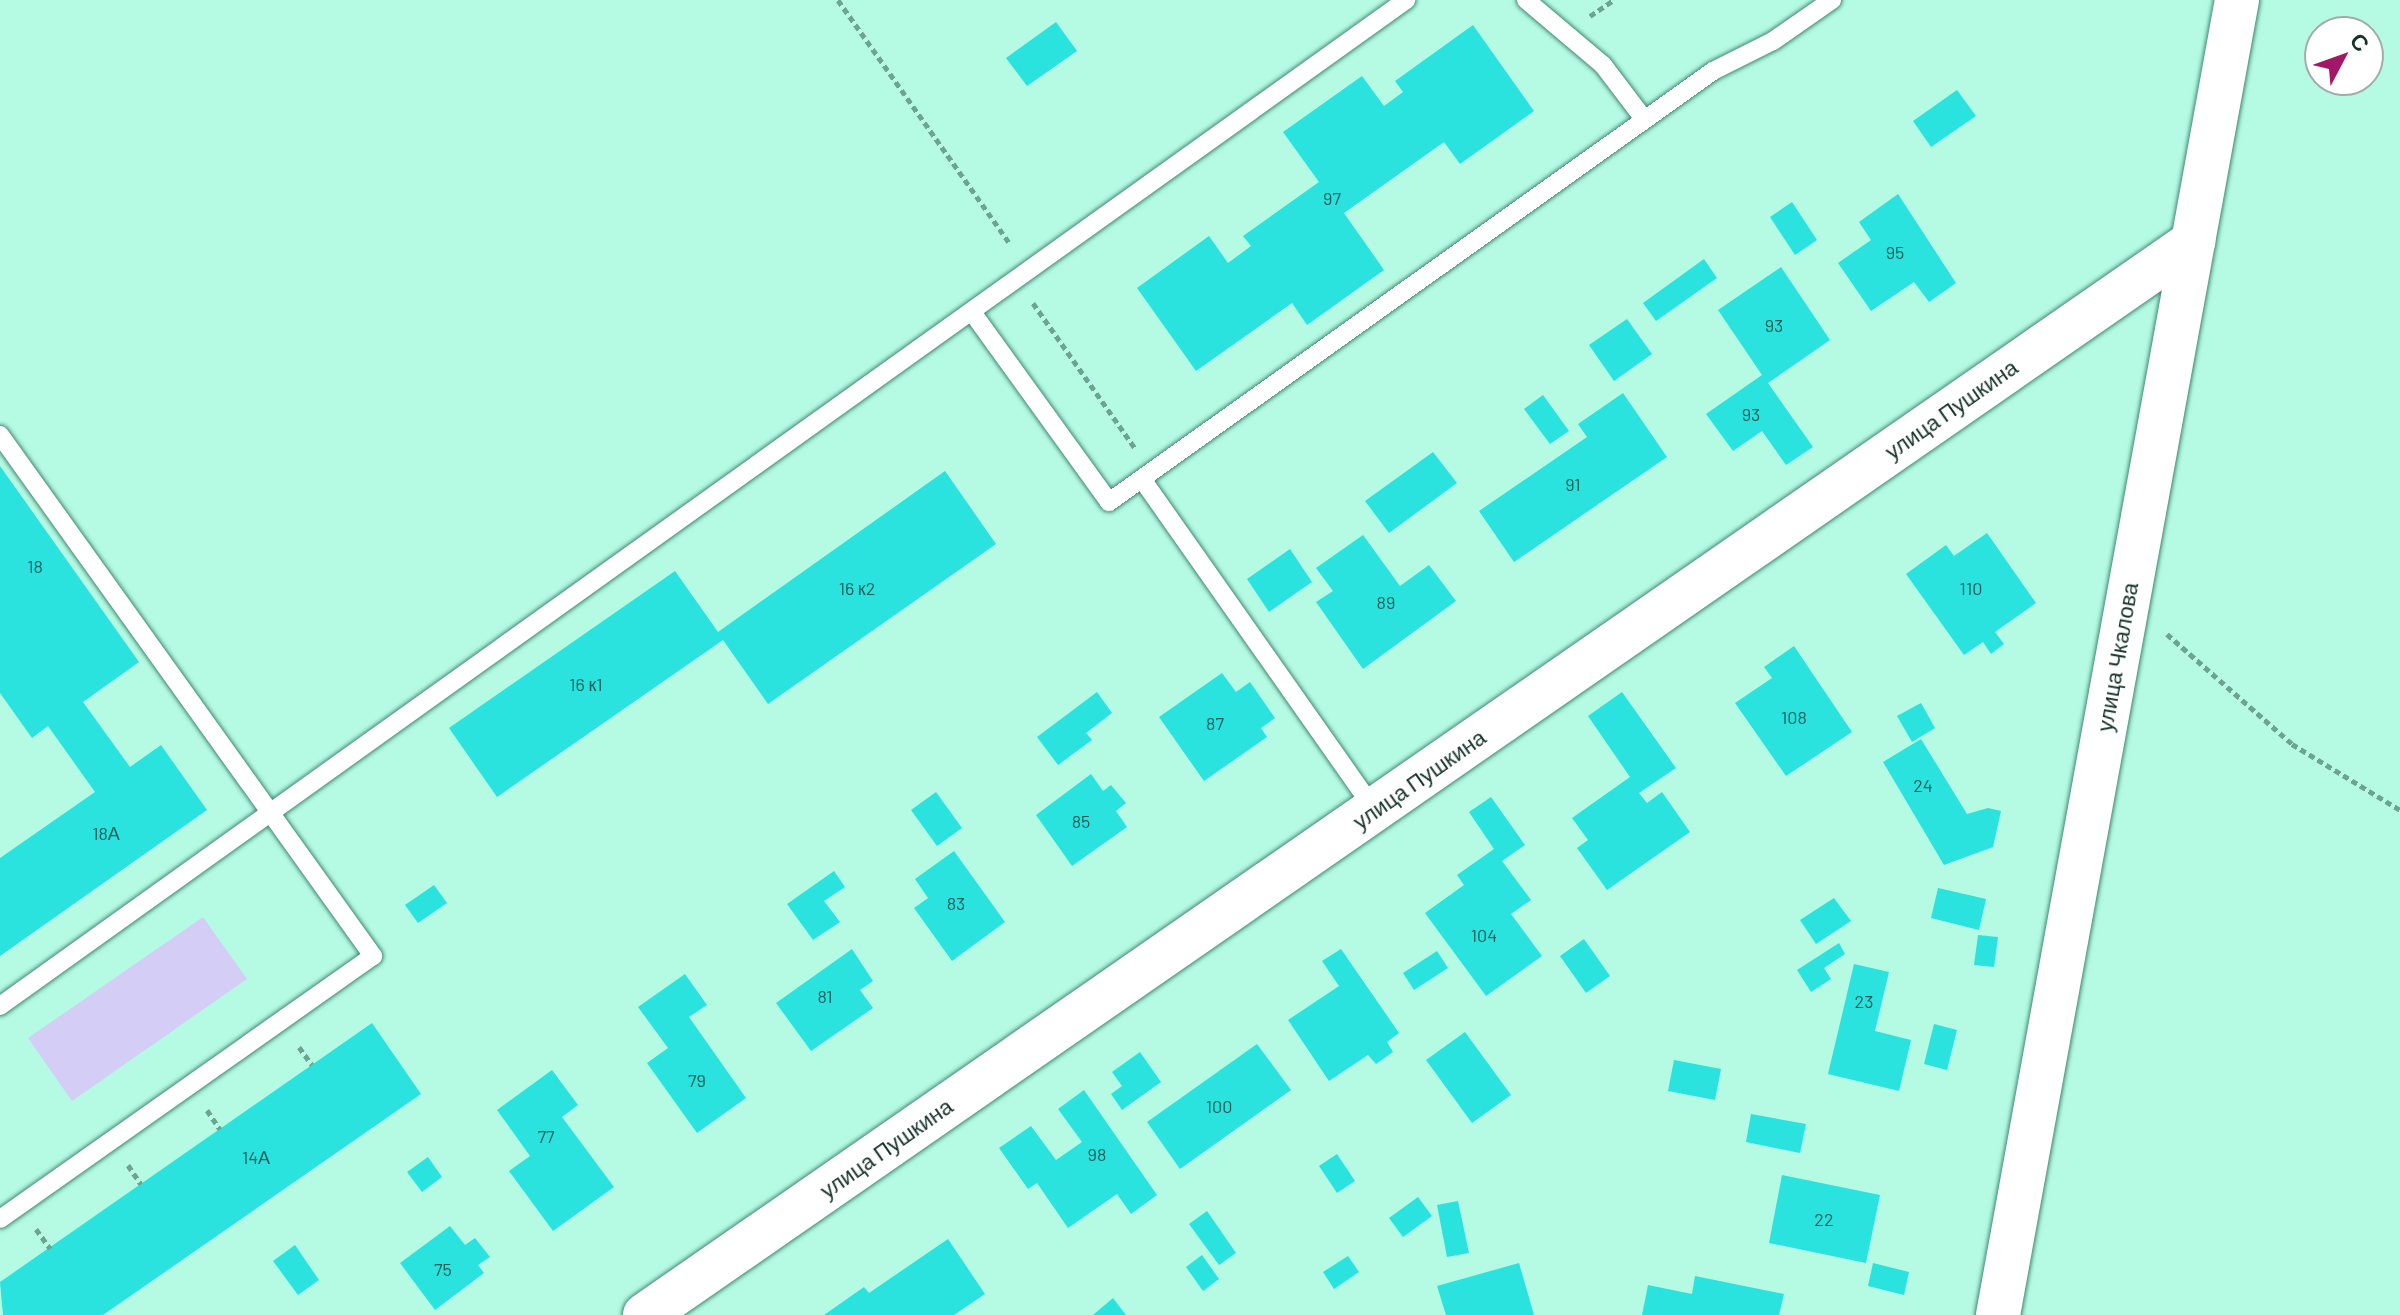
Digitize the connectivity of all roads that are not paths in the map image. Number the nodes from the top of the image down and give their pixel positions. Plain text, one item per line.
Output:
1 (1406, 0) edge
2 (1526, 0) edge
3 (1832, 0) edge
4 (2237, 0) edge
5 (1644, 119) junction
6 (2193, 242) junction
7 (972, 312) junction
8 (0, 435) edge
9 (1147, 476) junction
10 (1375, 810) junction
11 (272, 812) junction
12 (0, 1006) edge
13 (0, 1219) edge
14 (645, 1315) edge
15 (1998, 1315) edge

1 - 7 lane
2 - 5 lane
3 - 5 lane
4 - 6 street, улица Чкалова
5 - 9 lane
6 - 10 street, улица Пушкина
6 - 15 street, улица Чкалова
7 - 9 lane
7 - 11 lane
8 - 11 lane
9 - 10 lane
10 - 14 street, улица Пушкина
11 - 12 lane
11 - 13 lane

